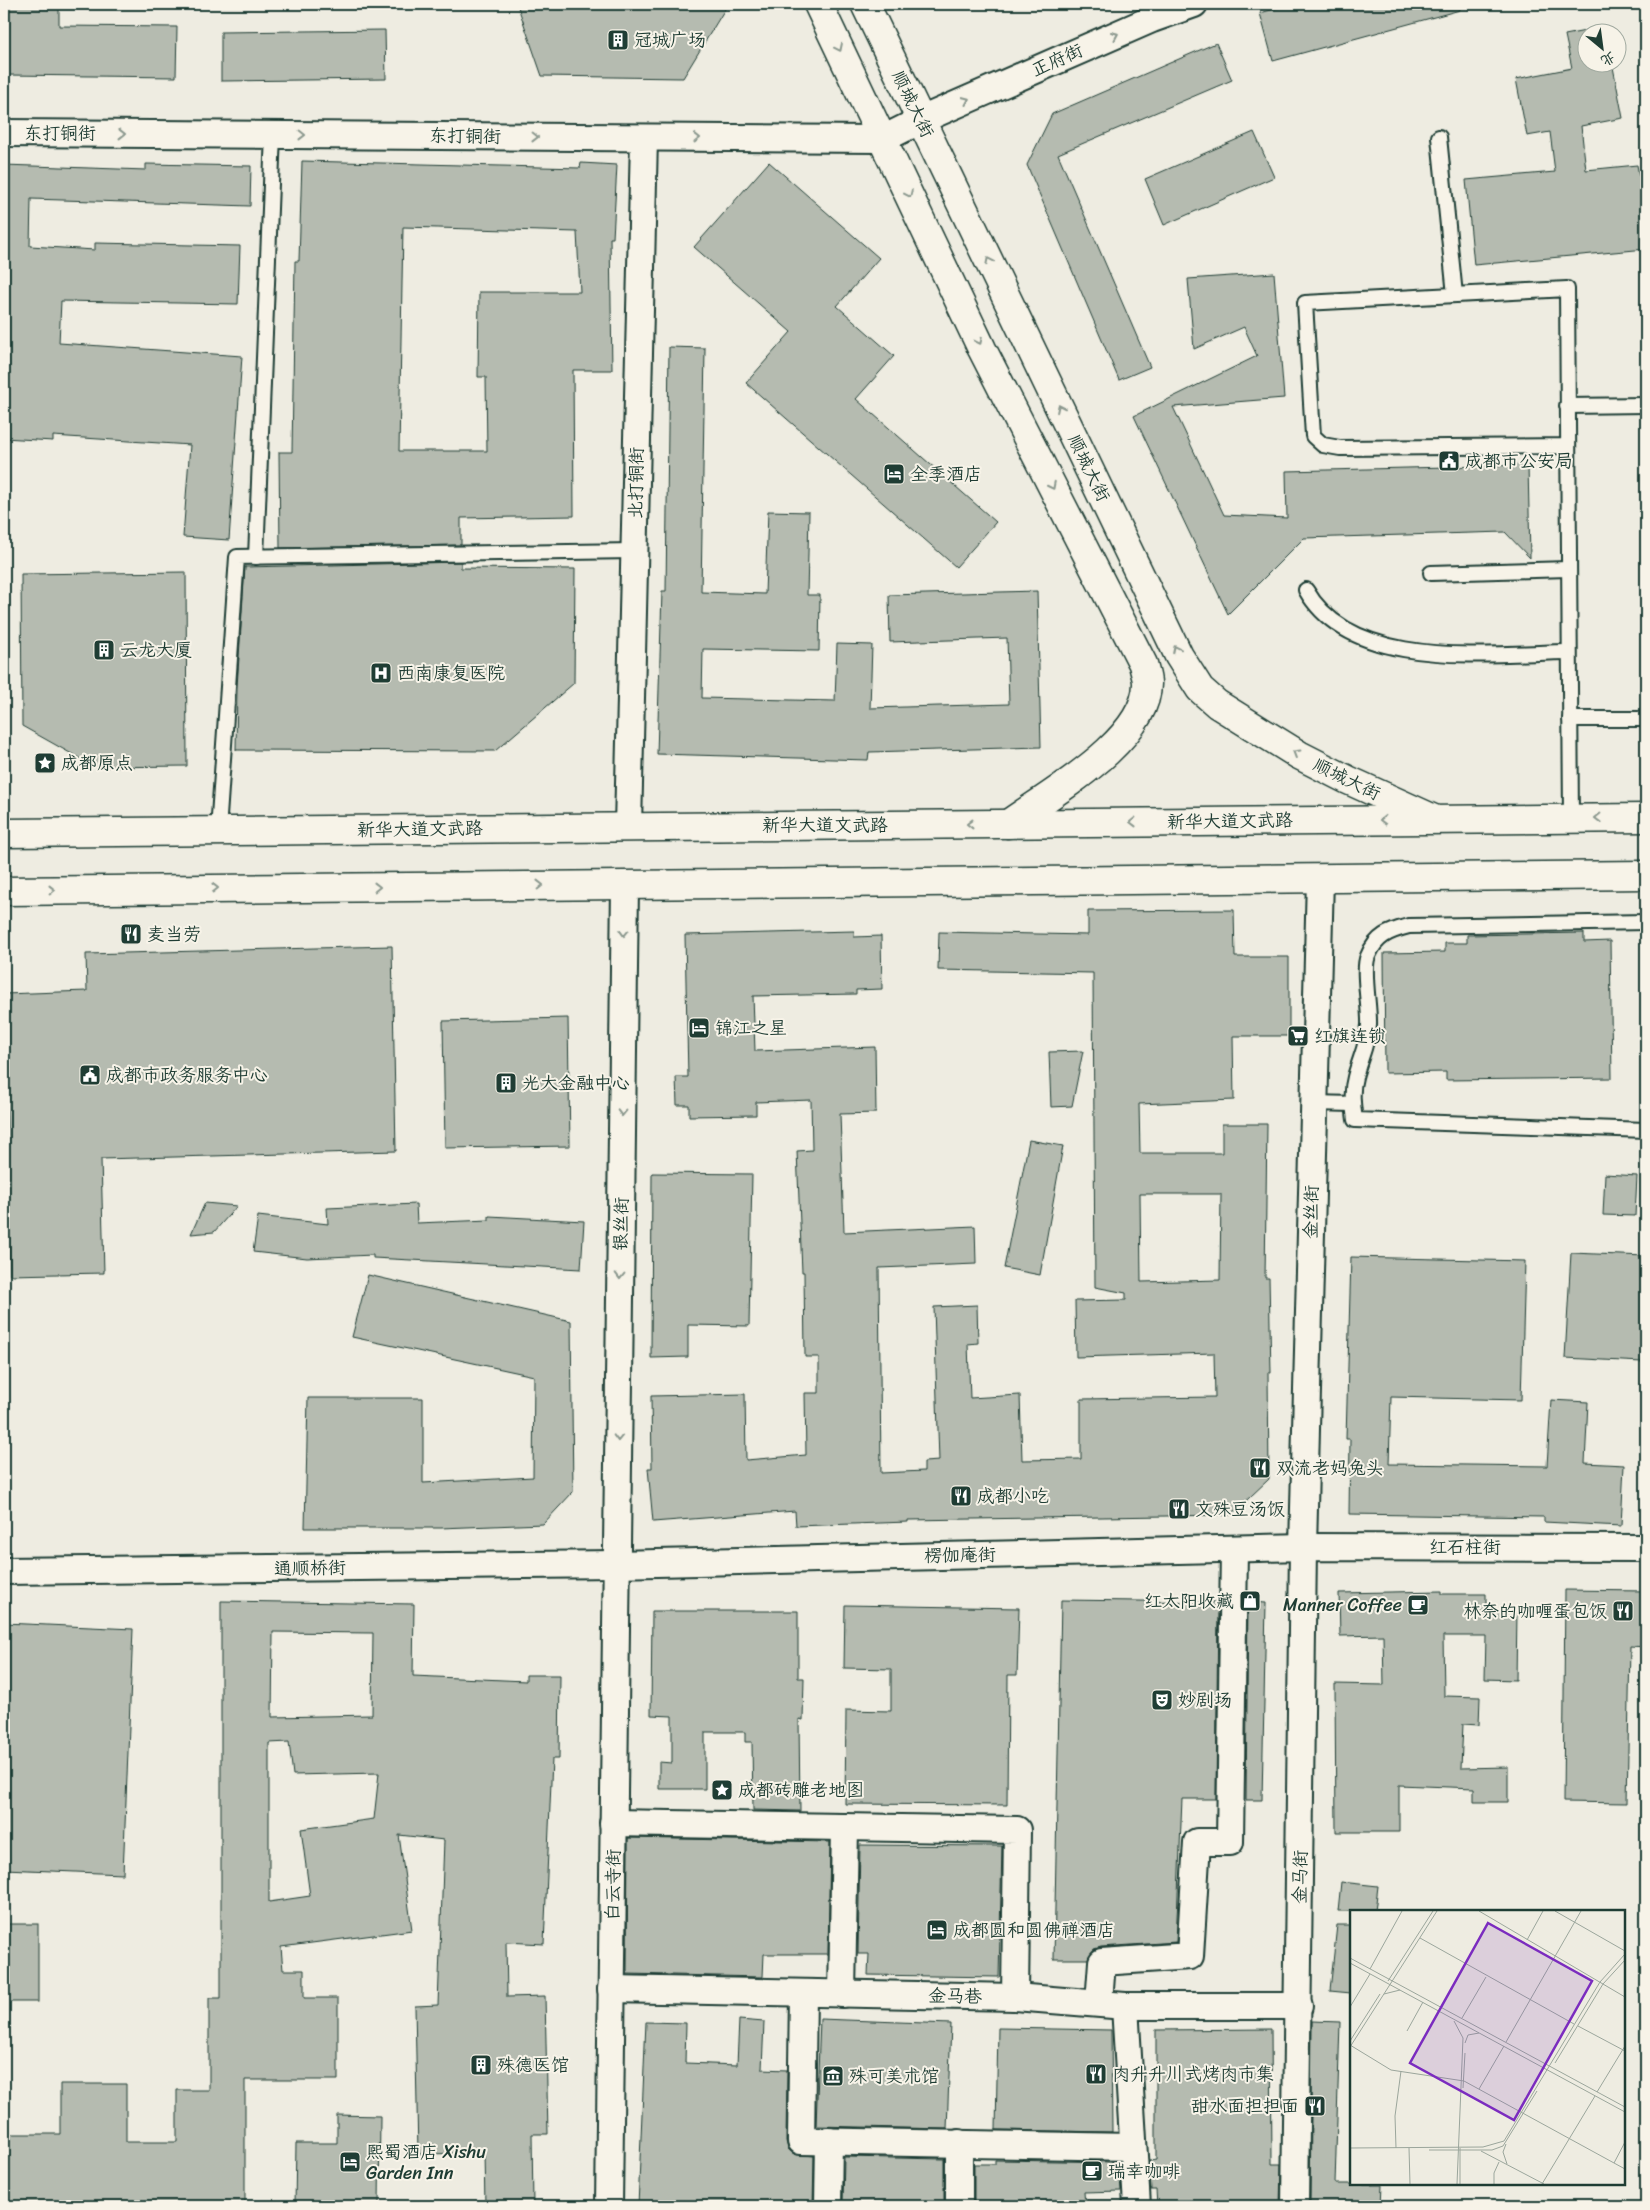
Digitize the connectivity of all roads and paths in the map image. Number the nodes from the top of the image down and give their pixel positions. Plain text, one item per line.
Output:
1 (818, 4) edge
2 (865, 4) edge
3 (1194, 4) edge
4 (921, 120) junction
5 (4, 133) edge
6 (272, 134) junction
7 (1439, 137) dead end
8 (644, 138) junction
9 (883, 139) junction
10 (1455, 295) junction
11 (1646, 405) edge
12 (1567, 406) junction
13 (1567, 446) junction
14 (634, 551) junction
15 (256, 557) junction
16 (1568, 569) junction
17 (1431, 573) dead end
18 (1306, 590) dead end
19 (1569, 652) junction
20 (1570, 719) junction
21 (1646, 719) edge
22 (1570, 818) junction
23 (1646, 818) edge
24 (1434, 819) junction
25 (1008, 824) junction
26 (628, 827) junction
27 (218, 831) junction
28 (4, 833) edge
29 (1646, 875) edge
30 (1320, 878) junction
31 (625, 885) junction
32 (4, 890) edge
33 (1646, 922) edge
34 (1314, 1103) junction
35 (1353, 1104) junction
36 (1646, 1130) edge
37 (1303, 1547) junction
38 (1636, 1548) edge
39 (1234, 1549) junction
40 (616, 1564) junction
41 (4, 1571) edge
42 (613, 1823) junction
43 (845, 1827) junction
44 (611, 1989) junction
45 (802, 1993) junction
46 (842, 1994) junction
47 (1014, 1997) junction
48 (1099, 2003) junction
49 (1125, 2006) junction
50 (1299, 2006) junction
51 (829, 2141) junction
52 (959, 2143) junction
53 (1132, 2147) junction
54 (609, 2206) edge
55 (828, 2206) edge
56 (958, 2206) edge
57 (1137, 2206) edge
58 (1294, 2206) edge

1 -> 9 main road
2 - 4 main road, 顺城大街
4 -> 3 street, 正府街
4 - 9 street, 东打铜街
24 -> 4 main road, 顺城大街
5 -> 6 street, 东打铜街
6 -> 8 street, 东打铜街
6 - 15 lane
7 - 10 lane
8 -> 9 street, 东打铜街
8 - 14 street, 北打铜街
9 -> 25 main road
10 - 12 lane
10 - 13 lane
11 - 12 lane
12 - 13 lane
13 - 16 lane
14 - 15 lane
14 - 26 street, 北打铜街
15 - 27 lane
16 - 17 lane
16 - 19 lane
18 - 19 lane
19 - 20 lane
20 - 21 lane
20 - 22 lane
23 -> 22 main road, 新华大道文武路
22 - 24 main road, 新华大道文武路
24 -> 25 main road, 新华大道文武路
25 -> 26 main road, 新华大道文武路
26 - 27 main road, 新华大道文武路
27 - 28 main road, 新华大道文武路
29 - 30 main road
30 - 31 main road
30 - 34 street, 金丝街
32 -> 31 main road
31 -> 40 street, 银丝街
33 - 35 lane
34 - 35 lane
34 - 37 street, 金丝街
35 - 36 lane
37 - 38 street, 红石柱街
37 - 39 street, 楞伽庵街
37 - 50 street, 金马街
39 - 40 street, 楞伽庵街
39 - 48 street
40 - 41 street, 通顺桥街
40 - 42 street, 白云寺街
42 - 43 street
42 - 44 street, 白云寺街
43 - 46 street
43 - 47 street
44 - 45 street, 金马巷
44 - 54 street, 白云寺街
45 - 46 street, 金马巷
45 - 51 street
46 - 47 street, 金马巷
47 - 48 street, 金马巷
48 - 49 street, 金马巷
49 - 50 street, 金马巷
49 - 53 street
50 - 58 street, 金马街
51 - 52 street
51 - 55 street
52 - 53 street
52 - 56 street
53 - 57 street

